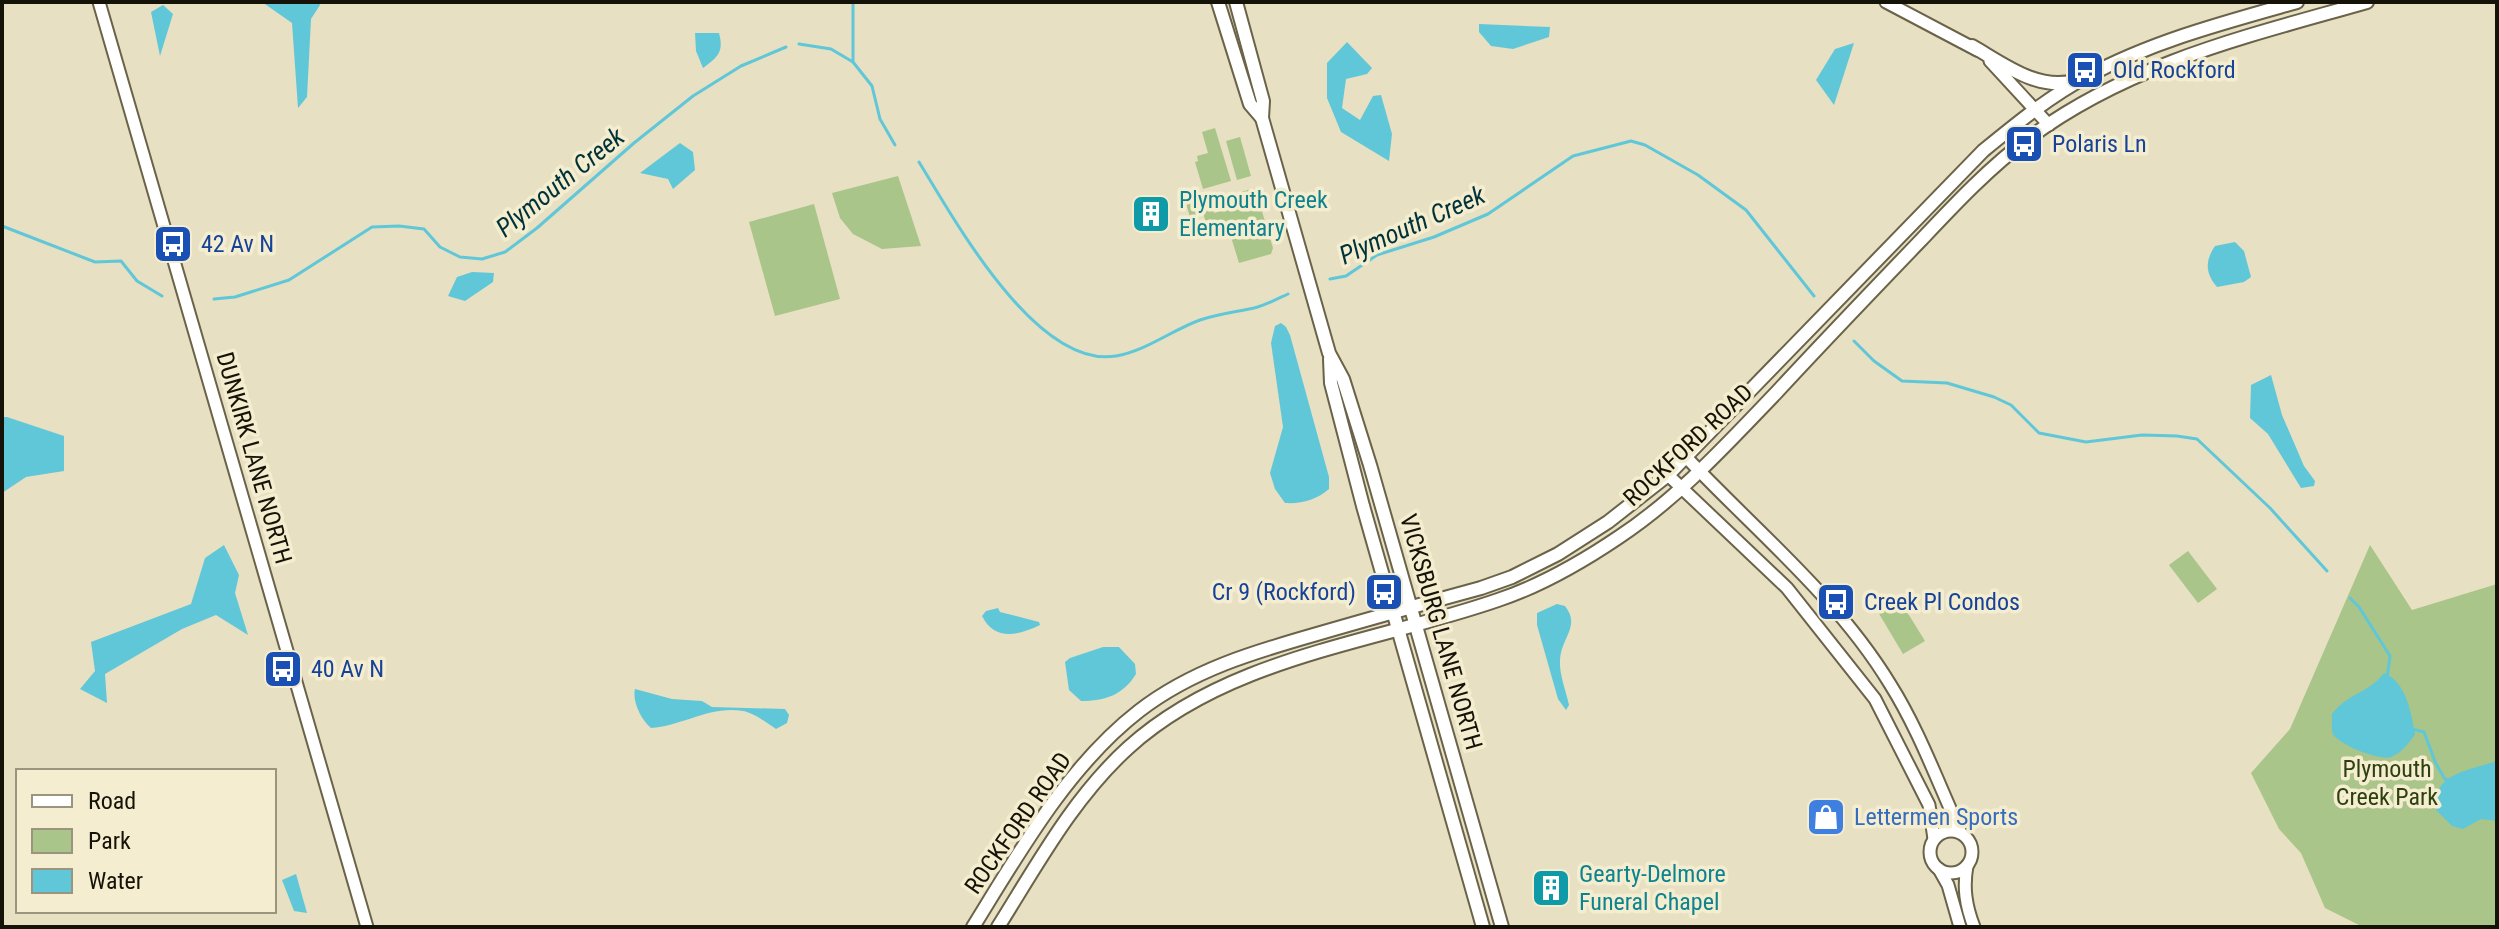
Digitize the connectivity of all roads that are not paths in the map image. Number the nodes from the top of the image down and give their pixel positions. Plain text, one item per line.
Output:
1 (99, 2) edge
2 (1218, 2) edge
3 (1236, 2) edge
4 (1886, 2) edge
5 (2297, 2) edge
6 (2367, 2) edge
7 (1972, 46) junction
8 (2088, 76) junction
9 (2036, 109) junction
10 (1262, 118) junction
11 (2049, 125) junction
12 (1329, 353) junction
13 (1687, 458) junction
14 (1699, 471) junction
15 (1668, 475) junction
16 (1682, 488) junction
17 (1411, 607) junction
18 (1393, 611) junction
19 (1416, 625) junction
20 (1399, 630) junction
21 (1961, 833) junction
22 (1934, 839) junction
23 (1967, 866) junction
24 (1938, 868) junction
25 (367, 927) edge
26 (973, 927) edge
27 (998, 927) edge
28 (1483, 927) edge
29 (1502, 927) edge
30 (1960, 927) edge
31 (1974, 927) edge

1 - 25 street, DUNKIRK LANE NORTH
2 - 10 main road, VICKSBURG LANE NORTH
3 - 10 main road, VICKSBURG LANE NORTH
4 - 7 street
5 - 8 main road, ROCKFORD ROAD
6 - 11 main road, ROCKFORD ROAD
7 - 8 main road
7 - 9 street
8 - 9 main road, ROCKFORD ROAD
9 - 11 street
9 - 13 main road, ROCKFORD ROAD
10 - 12 main road, VICKSBURG LANE NORTH
11 - 14 main road, ROCKFORD ROAD
12 - 17 main road, VICKSBURG LANE NORTH
12 - 18 main road, VICKSBURG LANE NORTH
13 - 14 street
13 - 15 main road, ROCKFORD ROAD
14 - 16 main road, ROCKFORD ROAD
14 - 21 street
15 - 16 street
15 - 17 main road, ROCKFORD ROAD
16 - 19 main road, ROCKFORD ROAD
16 - 22 street
17 - 18 main road, ROCKFORD ROAD
17 - 19 main road, VICKSBURG LANE NORTH
18 - 20 main road, VICKSBURG LANE NORTH
18 - 26 main road, ROCKFORD ROAD
19 - 20 main road, ROCKFORD ROAD
19 - 29 main road, VICKSBURG LANE NORTH
20 - 27 main road, ROCKFORD ROAD
20 - 28 main road, VICKSBURG LANE NORTH
21 - 22 street
21 - 23 street
22 - 24 street
23 - 24 street
23 - 31 street
24 - 30 street

